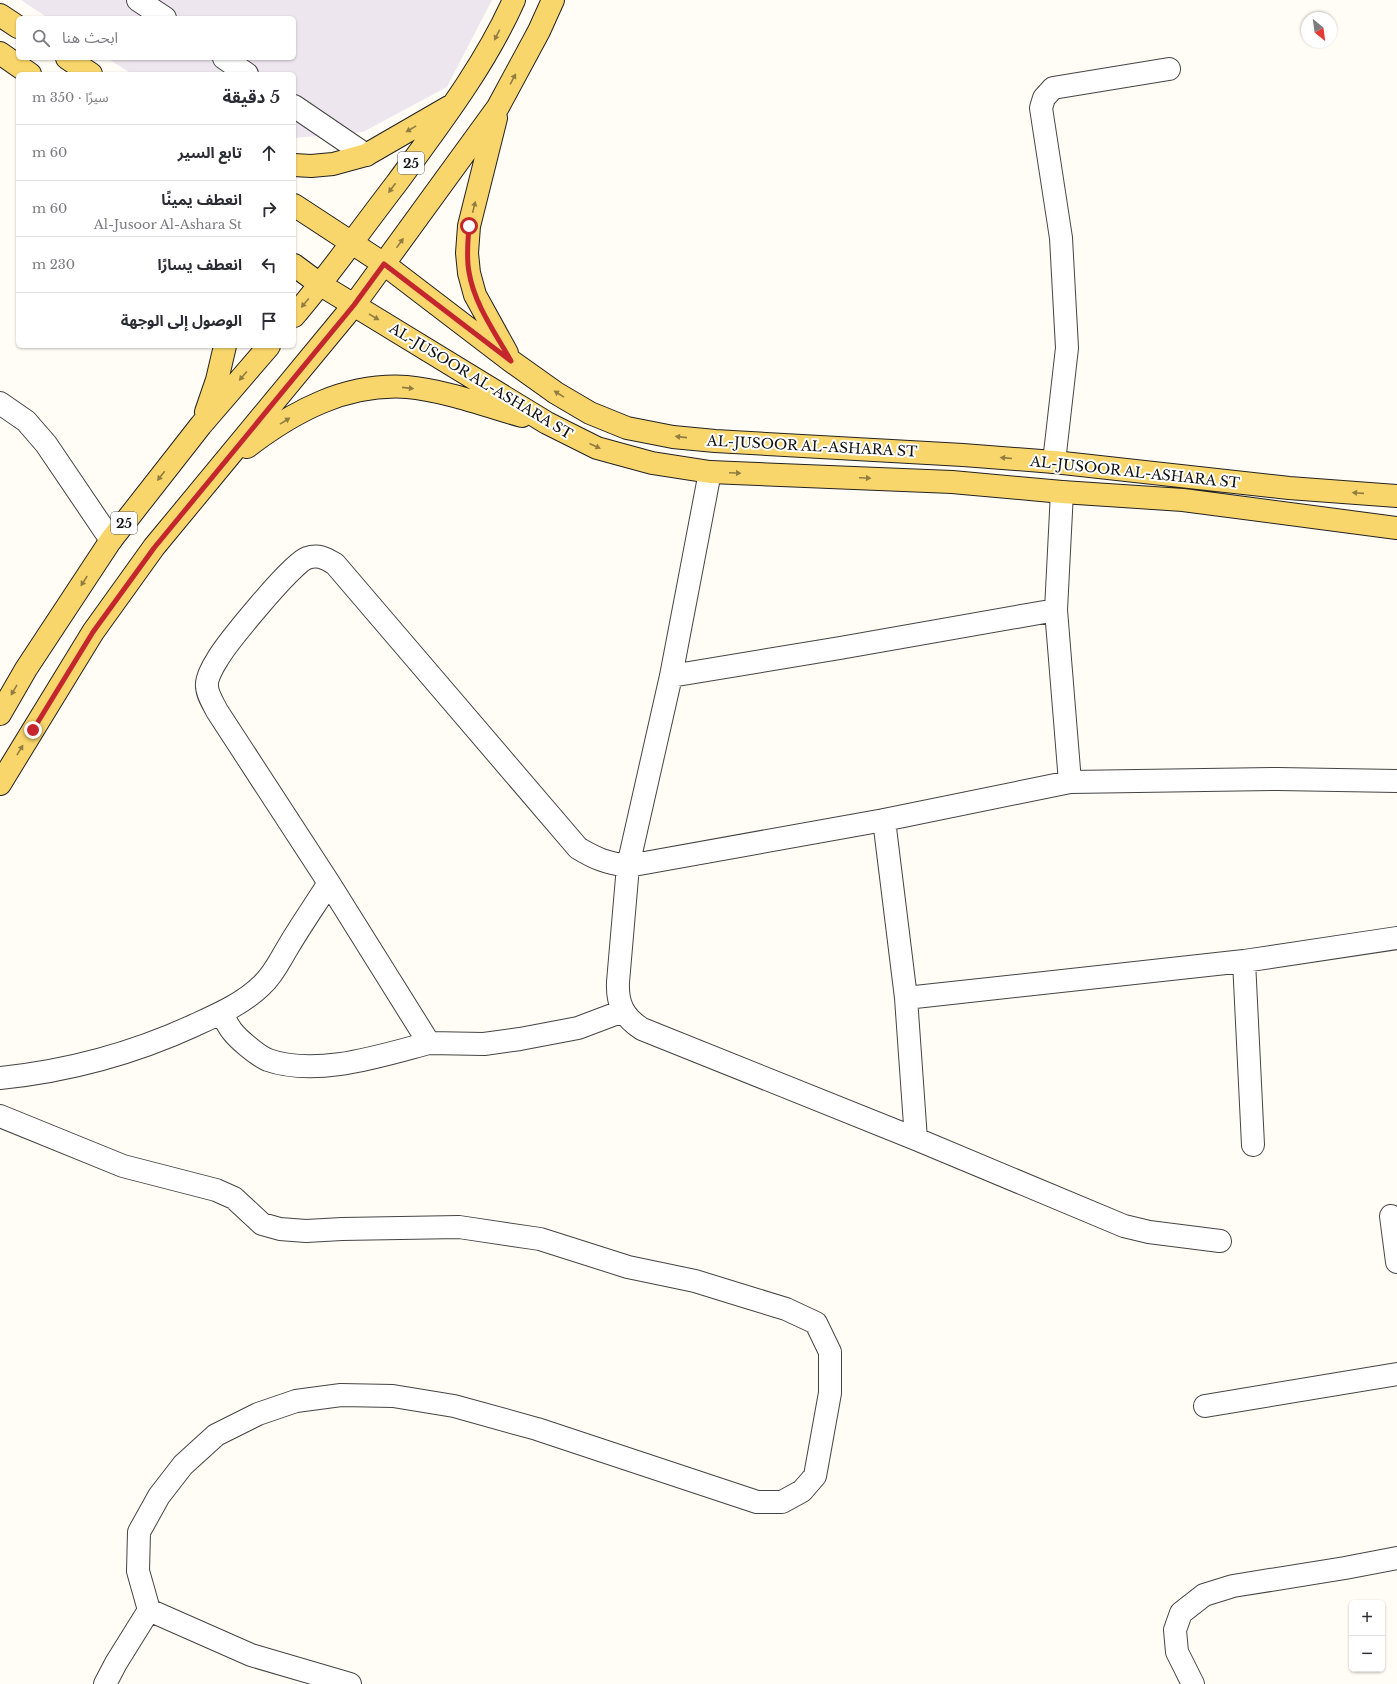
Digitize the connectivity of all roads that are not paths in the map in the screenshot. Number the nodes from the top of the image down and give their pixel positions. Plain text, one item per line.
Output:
1 (138, 0) edge
2 (514, 0) edge
3 (553, 0) edge
4 (0, 15) edge
5 (162, 16) edge
6 (16, 26) edge
7 (0, 54) edge
8 (70, 60) edge
9 (227, 60) edge
10 (1169, 69) dead end
11 (27, 72) edge
12 (89, 72) edge
13 (244, 72) edge
14 (457, 102) junction
15 (498, 106) junction
16 (296, 107) edge
17 (366, 155) junction
18 (296, 165) edge
19 (296, 206) edge
20 (352, 243) junction
21 (384, 264) junction
22 (296, 266) edge
23 (321, 285) junction
24 (354, 305) junction
25 (296, 314) edge
26 (225, 348) edge
27 (267, 348) edge
28 (511, 361) junction
29 (0, 403) edge
30 (547, 423) junction
31 (201, 425) junction
32 (1054, 462) junction
33 (220, 469) junction
34 (710, 472) junction
35 (1062, 492) junction
36 (1397, 496) edge
37 (1397, 528) edge
38 (111, 540) junction
39 (1056, 610) junction
40 (671, 676) junction
41 (0, 714) edge
42 (1397, 781) edge
43 (1070, 782) junction
44 (0, 784) edge
45 (884, 820) junction
46 (628, 866) junction
47 (329, 883) junction
48 (1397, 938) edge
49 (1244, 961) junction
50 (906, 998) junction
51 (623, 1011) junction
52 (221, 1013) junction
53 (428, 1043) junction
54 (0, 1078) edge
55 (0, 1116) edge
56 (916, 1139) junction
57 (1253, 1145) dead end
58 (1391, 1216) dead end
59 (1220, 1241) dead end
60 (1397, 1262) edge
61 (1397, 1374) edge
62 (1205, 1406) dead end
63 (1397, 1558) edge
64 (149, 1610) junction
65 (305, 1678) edge
66 (105, 1684) edge
67 (350, 1684) edge
68 (1193, 1684) edge

1 - 5 street
2 -> 14 main road, 25
15 -> 3 main road, 25
4 - 6 main road
7 - 11 main road
8 - 12 main road
9 - 13 street
10 - 32 street
14 -> 17 main road
14 -> 20 main road, 25
21 -> 15 main road, 25
28 -> 15 main road
16 - 17 street
17 - 18 main road
19 - 20 main road, AL-JUSOOR AL-ASHARA ST
20 - 21 main road, AL-JUSOOR AL-ASHARA ST
20 - 23 main road, 25
21 - 24 main road, 25
21 - 28 main road, AL-JUSOOR AL-ASHARA ST
22 - 23 main road, AL-JUSOOR AL-ASHARA ST
23 - 24 main road, AL-JUSOOR AL-ASHARA ST
23 -> 25 main road, 25
24 -> 30 main road, AL-JUSOOR AL-ASHARA ST
24 - 33 main road, 25
26 - 31 main road
27 -> 31 main road, 25
32 -> 28 main road, AL-JUSOOR AL-ASHARA ST
29 - 38 street
33 -> 30 main road
30 -> 34 main road, AL-JUSOOR AL-ASHARA ST
31 -> 38 main road, 25
36 -> 32 main road, AL-JUSOOR AL-ASHARA ST
44 -> 33 main road, 25
34 -> 35 main road, AL-JUSOOR AL-ASHARA ST
34 - 40 street
35 - 37 main road, AL-JUSOOR AL-ASHARA ST
35 - 39 street
38 -> 41 main road, 25
39 - 40 street
39 - 43 street
40 - 46 street
42 - 43 street
43 - 45 street
45 - 46 street
45 - 50 street
46 - 47 street
46 - 51 street
47 - 52 street
47 - 53 street
48 - 49 street
49 - 50 street
49 - 57 street
50 - 56 street
51 - 53 street
51 - 56 street
52 - 53 street
52 - 54 street
55 - 64 street
56 - 59 street
58 - 60 street
61 - 62 street
63 - 68 street
64 - 65 street
64 - 66 street
65 - 67 street

